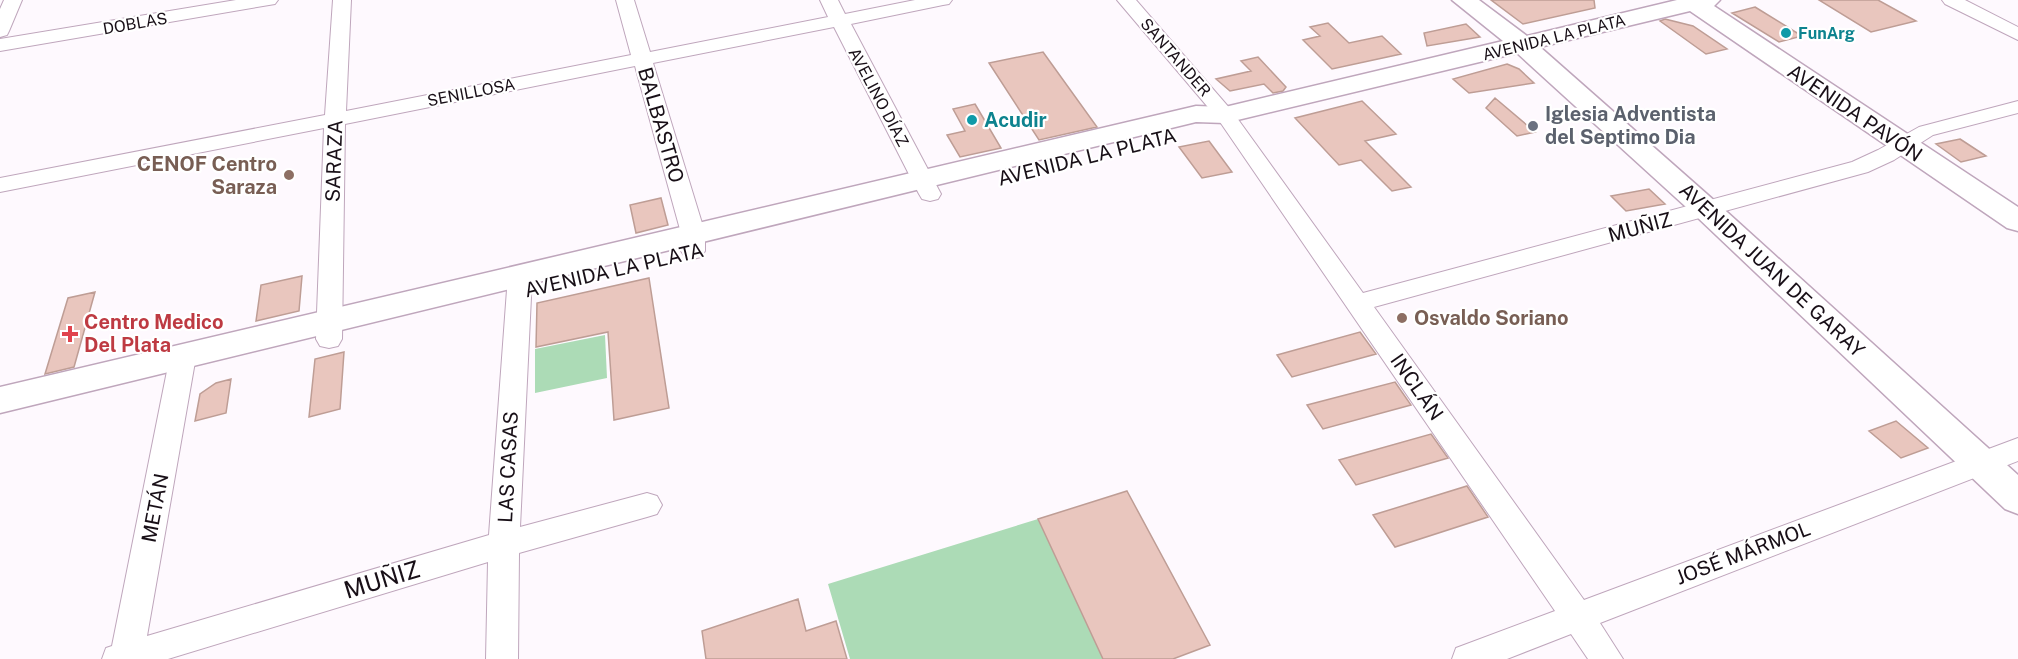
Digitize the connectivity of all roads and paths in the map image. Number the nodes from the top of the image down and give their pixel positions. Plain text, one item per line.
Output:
1 (13, 0) edge
2 (269, 0) edge
3 (342, 0) edge
4 (625, 0) edge
5 (829, 0) edge
6 (943, 0) edge
7 (1126, 0) edge
8 (1464, 0) edge
9 (1951, 0) edge
10 (1697, 1) edge
11 (839, 20) junction
12 (0, 31) edge
13 (2018, 34) edge
14 (0, 45) edge
15 (1523, 45) junction
16 (642, 58) junction
17 (2018, 107) edge
18 (1225, 115) junction
19 (335, 120) junction
20 (1902, 145) junction
21 (0, 185) edge
22 (926, 187) junction
23 (1707, 210) junction
24 (2018, 221) edge
25 (693, 242) junction
26 (519, 284) junction
27 (1359, 303) junction
28 (329, 331) junction
29 (181, 366) junction
30 (0, 400) edge
31 (0, 419) edge
32 (2018, 449) edge
33 (1981, 464) junction
34 (2018, 498) edge
35 (647, 506) dead end
36 (504, 544) junction
37 (1576, 616) junction
38 (124, 658) edge
39 (502, 659) edge
40 (1468, 659) edge
41 (1607, 659) edge

1 - 12 street
2 - 14 street, DOBLAS
3 - 19 street, SARAZA
4 - 16 street, BALBASTRO
5 - 11 street, AVELINO DÍAZ
6 - 11 street, SENILLOSA
7 - 18 street, SANTANDER
8 - 15 main road, AVENIDA JUAN DE GARAY
9 - 13 street
10 - 15 main road, AVENIDA LA PLATA
10 - 20 main road, AVENIDA PAVÓN
11 - 16 street, SENILLOSA
11 - 22 street, AVELINO DÍAZ
15 - 18 main road, AVENIDA LA PLATA
15 - 23 main road, AVENIDA JUAN DE GARAY
16 - 19 street, SENILLOSA
16 - 25 street, BALBASTRO
17 - 20 street, MUÑIZ
18 - 22 main road, AVENIDA LA PLATA
18 - 27 street, INCLÁN
19 - 21 street, SENILLOSA
19 - 28 street, SARAZA
20 - 23 street, MUÑIZ
20 - 24 main road, AVENIDA PAVÓN
22 - 25 main road, AVENIDA LA PLATA
23 - 27 street, MUÑIZ
23 - 33 main road, AVENIDA JUAN DE GARAY
25 - 26 main road, AVENIDA LA PLATA
26 - 28 main road, AVENIDA LA PLATA
26 - 36 street, LAS CASAS
27 - 37 street, INCLÁN
28 - 29 main road, AVENIDA LA PLATA
29 - 30 main road, AVENIDA LA PLATA
29 - 31 main road, AVENIDA LA PLATA
29 - 38 street, METÁN
32 - 33 street, JOSÉ MÁRMOL
33 - 34 main road, AVENIDA JUAN DE GARAY
33 - 37 street, JOSÉ MÁRMOL
35 - 36 street, MUÑIZ
36 - 38 street, MUÑIZ
36 - 39 street, LAS CASAS
37 - 40 street, JOSÉ MÁRMOL
37 - 41 street, INCLÁN

